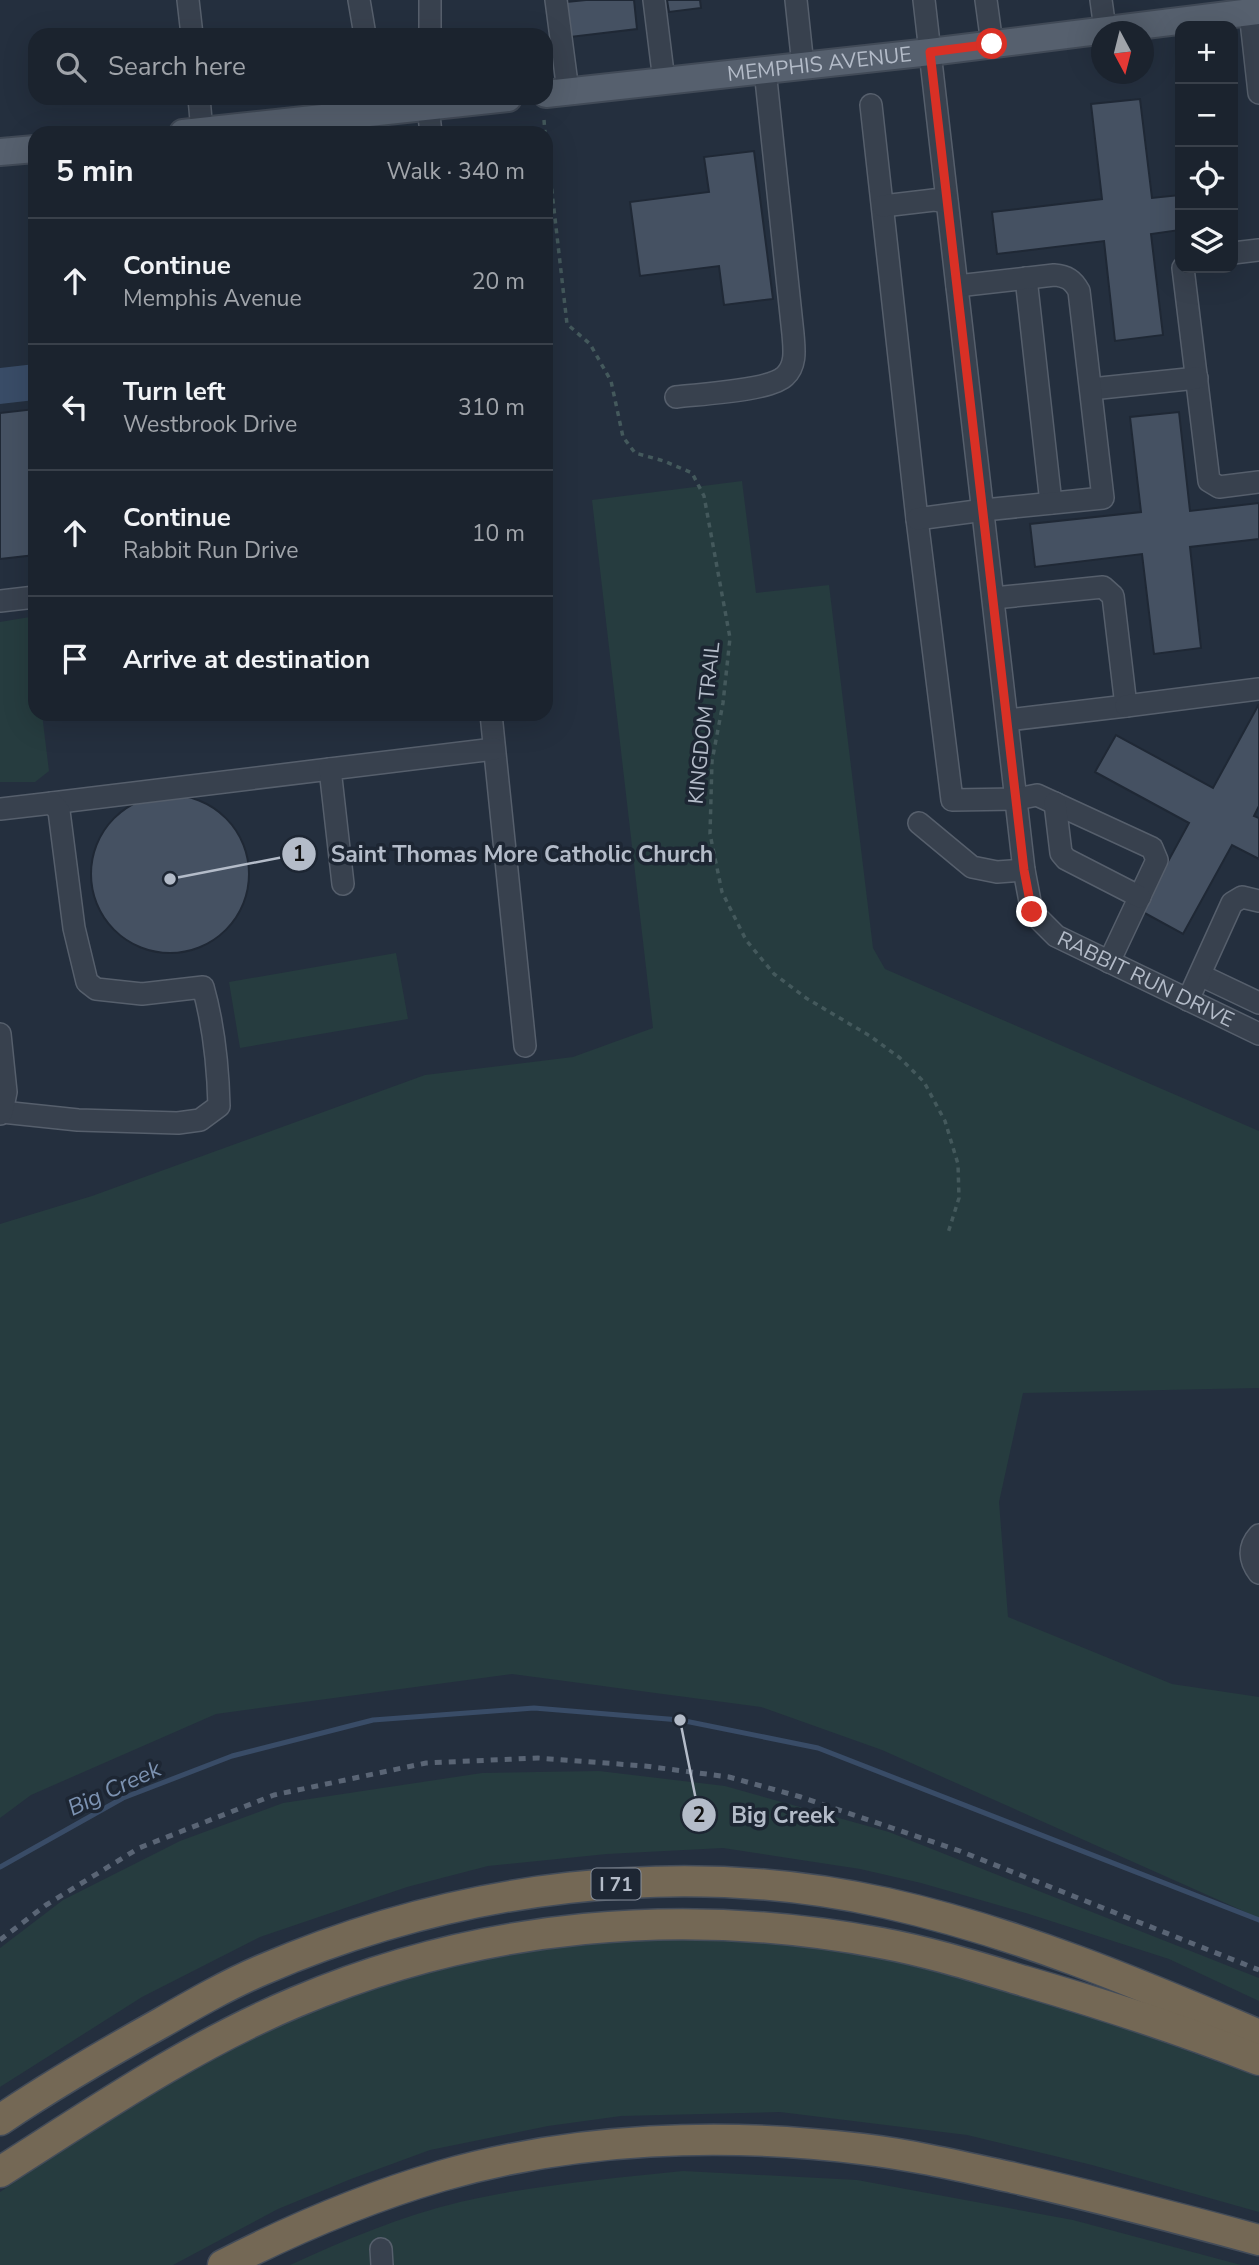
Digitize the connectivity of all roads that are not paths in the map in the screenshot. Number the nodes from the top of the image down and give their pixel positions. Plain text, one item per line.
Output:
1 (188, 0) edge
2 (359, 0) edge
3 (430, 0) edge
4 (556, 0) edge
5 (654, 0) edge
6 (781, 0) edge
7 (795, 0) edge
8 (924, 0) edge
9 (986, 0) edge
10 (1101, 0) edge
11 (1254, 12) edge
12 (1104, 21) edge
13 (1154, 23) edge
14 (190, 28) edge
15 (364, 28) edge
16 (430, 28) edge
17 (1091, 31) edge
18 (992, 44) junction
19 (930, 52) junction
20 (803, 65) junction
21 (765, 70) junction
22 (664, 81) junction
23 (557, 93) edge
24 (1259, 93) edge
25 (871, 104) dead end
26 (198, 105) edge
27 (372, 105) edge
28 (467, 105) edge
29 (431, 111) edge
30 (194, 126) edge
31 (301, 126) edge
32 (28, 150) edge
33 (0, 152) edge
34 (947, 202) junction
35 (884, 206) junction
36 (1259, 250) edge
37 (1238, 252) edge
38 (1184, 273) edge
39 (1026, 278) junction
40 (957, 286) junction
41 (1196, 378) junction
42 (1091, 389) junction
43 (676, 397) dead end
44 (1259, 482) edge
45 (1051, 503) junction
46 (984, 510) junction
47 (917, 519) junction
48 (28, 598) edge
49 (994, 598) junction
50 (0, 601) edge
51 (1259, 690) edge
52 (1126, 706) junction
53 (1008, 720) junction
54 (492, 721) edge
55 (494, 749) junction
56 (330, 769) junction
57 (1017, 799) junction
58 (52, 803) junction
59 (1055, 803) junction
60 (0, 809) edge
61 (919, 823) dead end
62 (1025, 874) junction
63 (343, 884) dead end
64 (1140, 897) junction
65 (1259, 901) edge
66 (1109, 962) junction
67 (1200, 975) junction
68 (1188, 1000) junction
69 (1259, 1003) edge
70 (0, 1034) edge
71 (1259, 1034) edge
72 (525, 1046) dead end
73 (1, 1113) edge
74 (1259, 1535) edge
75 (1259, 1573) edge
76 (1259, 2035) edge
77 (1259, 2060) edge
78 (0, 2120) edge
79 (0, 2172) edge
80 (1259, 2240) edge
81 (223, 2265) edge

1 - 14 street
2 - 15 street
3 - 16 street
4 - 23 street
5 - 22 street
6 - 7 street
7 - 20 street
8 - 19 street, RABBIT RUN DRIVE
9 - 18 street
10 - 12 street
11 - 13 main road, MEMPHIS AVENUE
11 - 24 street
17 - 18 main road, MEMPHIS AVENUE
18 - 19 main road, MEMPHIS AVENUE
19 - 20 main road, MEMPHIS AVENUE
19 - 34 street, RABBIT RUN DRIVE
20 - 21 main road, MEMPHIS AVENUE
21 - 22 main road, MEMPHIS AVENUE
21 - 43 street
22 - 23 main road, MEMPHIS AVENUE
25 - 35 street
26 - 30 street
27 - 29 main road
27 - 31 main road
28 - 29 main road
32 - 33 main road
34 - 35 street
34 - 40 street, RABBIT RUN DRIVE
35 - 47 street
36 - 37 street
38 - 41 street
39 - 40 street
39 - 42 street
39 - 45 street
40 - 46 street, RABBIT RUN DRIVE
41 - 42 street
41 - 44 street
42 - 45 street
45 - 46 street
46 - 47 street
46 - 49 street, RABBIT RUN DRIVE
47 - 57 street
48 - 50 street
49 - 52 street
49 - 53 street, RABBIT RUN DRIVE
51 - 52 street
52 - 53 street
53 - 57 street, RABBIT RUN DRIVE
54 - 55 street
55 - 56 street
55 - 72 street
56 - 58 street
56 - 63 street
57 - 59 street
57 - 62 street, RABBIT RUN DRIVE
58 - 60 street
58 - 73 street
59 - 64 street
59 - 64 street
61 - 62 street
62 - 66 street, RABBIT RUN DRIVE
64 - 66 street
65 - 67 street
66 - 68 street, RABBIT RUN DRIVE
67 - 68 street
67 - 69 street
68 - 71 street, RABBIT RUN DRIVE
70 - 73 street
74 - 75 street
76 - 78 highway, I 71
77 - 79 highway
80 - 81 highway

